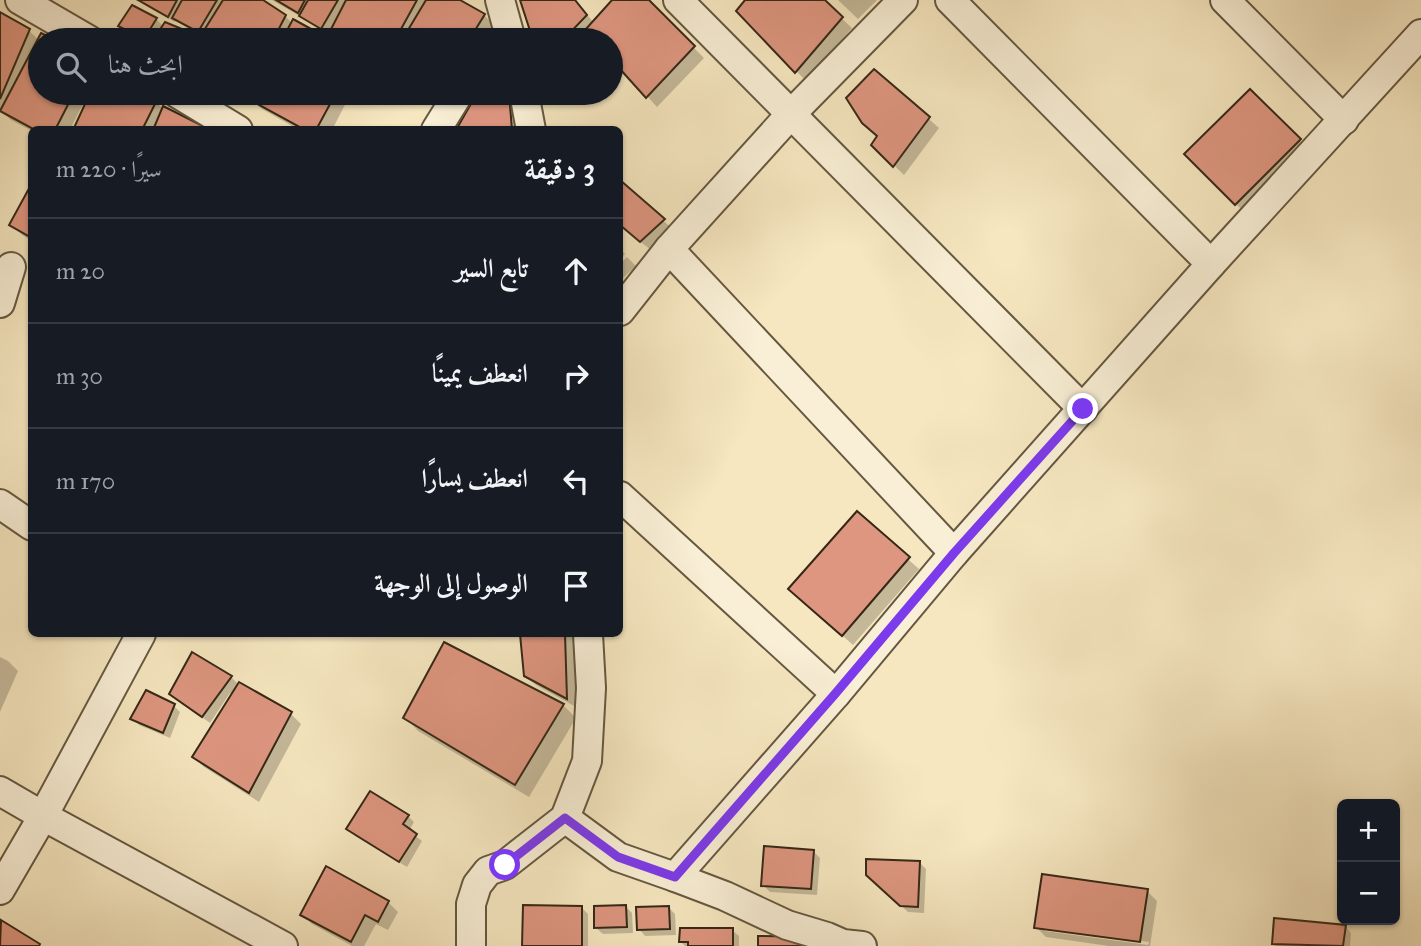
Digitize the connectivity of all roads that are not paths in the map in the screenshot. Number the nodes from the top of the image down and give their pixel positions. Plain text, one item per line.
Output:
1 (20, 0) edge
2 (678, 0) edge
3 (903, 0) edge
4 (950, 0) edge
5 (1225, 0) edge
6 (68, 28) edge
7 (1421, 34) edge
8 (197, 105) edge
9 (452, 105) edge
10 (526, 105) edge
11 (790, 115) junction
12 (1344, 120) junction
13 (231, 126) edge
14 (438, 126) edge
15 (530, 126) edge
16 (669, 249) junction
17 (1211, 264) junction
18 (14, 269) edge
19 (0, 303) edge
20 (623, 307) edge
21 (1083, 409) junction
22 (623, 499) edge
23 (0, 504) edge
24 (28, 523) edge
25 (954, 553) junction
26 (139, 637) edge
27 (588, 637) edge
28 (835, 694) junction
29 (0, 791) edge
30 (43, 816) junction
31 (565, 818) junction
32 (675, 877) junction
33 (0, 890) edge
34 (283, 946) edge
35 (471, 946) edge
36 (862, 946) edge

1 - 6 street
2 - 11 street
3 - 11 street
4 - 17 street
5 - 12 street
7 - 12 street
8 - 13 street
9 - 14 street
10 - 15 street
11 - 16 street
11 - 21 street
12 - 17 street
16 - 20 street
16 - 25 street
17 - 21 street
18 - 19 street
21 - 25 street
22 - 28 street
23 - 24 street
25 - 28 street
26 - 30 street
27 - 31 street
28 - 32 street
29 - 30 street
30 - 33 street
30 - 34 street
31 - 32 street
31 - 35 street
32 - 36 street

